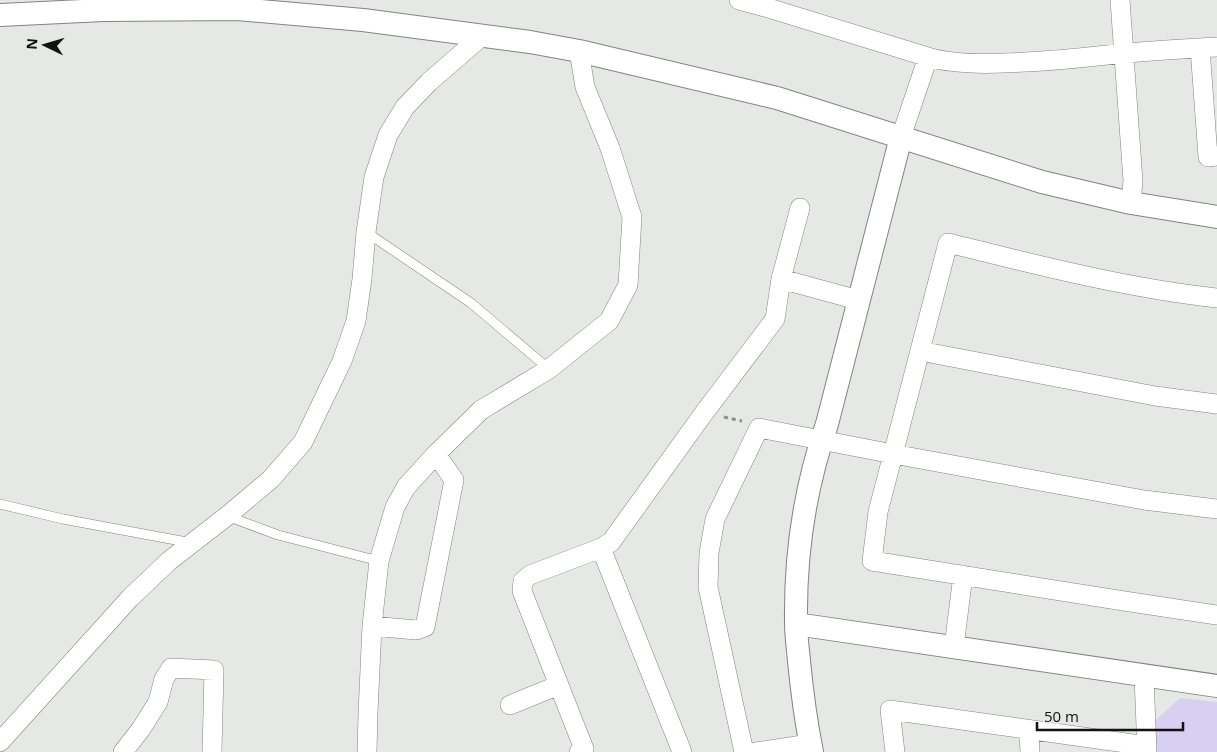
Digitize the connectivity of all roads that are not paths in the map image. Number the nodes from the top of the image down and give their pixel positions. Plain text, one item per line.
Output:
1 (739, 0) edge
2 (1120, 0) edge
3 (766, 3) edge
4 (0, 15) edge
5 (482, 36) junction
6 (1208, 47) edge
7 (579, 51) junction
8 (1124, 54) junction
9 (928, 57) junction
10 (901, 137) junction
11 (1217, 156) edge
12 (1131, 204) junction
13 (800, 208) dead end
14 (1217, 216) edge
15 (366, 232) junction
16 (781, 279) junction
17 (1217, 298) edge
18 (858, 300) junction
19 (920, 351) junction
20 (549, 370) junction
21 (1217, 404) edge
22 (821, 439) junction
23 (436, 454) junction
24 (893, 454) junction
25 (0, 504) edge
26 (1217, 509) edge
27 (227, 516) junction
28 (192, 543) junction
29 (601, 548) junction
30 (379, 561) junction
31 (963, 575) junction
32 (1217, 615) edge
33 (796, 624) junction
34 (372, 626) junction
35 (954, 647) junction
36 (1144, 676) junction
37 (559, 685) junction
38 (1217, 686) edge
39 (510, 705) dead end
40 (1029, 730) junction
41 (0, 742) edge
42 (811, 748) edge
43 (1147, 749) edge
44 (123, 752) edge
45 (212, 752) edge
46 (367, 752) edge
47 (579, 752) edge
48 (682, 752) edge
49 (744, 752) edge
50 (756, 752) edge
51 (895, 752) edge
52 (1030, 752) edge

1 - 3 street
2 - 8 street
3 - 9 street
4 - 5 street
5 - 7 street
5 - 15 street
6 - 8 street
6 - 11 street
7 - 10 street
7 - 20 street
8 - 9 street
8 - 12 street
9 - 10 street
10 - 12 street
10 - 18 street
12 - 14 street
13 - 16 street
15 - 20 lane
15 - 27 street
16 - 18 street
16 - 29 street
17 - 19 street
18 - 22 street
19 - 21 street
19 - 24 street
20 - 23 street
22 - 24 street
22 - 33 street
22 - 49 street
23 - 30 street
23 - 34 street
24 - 26 street
24 - 31 street
25 - 28 lane
27 - 28 street
27 - 30 lane
28 - 41 street
29 - 37 street
29 - 48 street
30 - 34 street
31 - 32 street
31 - 35 street
33 - 35 street
33 - 42 street
34 - 46 street
35 - 36 street
36 - 38 street
36 - 43 street
37 - 39 street
37 - 47 street
40 - 43 street
40 - 51 street
40 - 52 street
42 - 50 street
44 - 45 street

